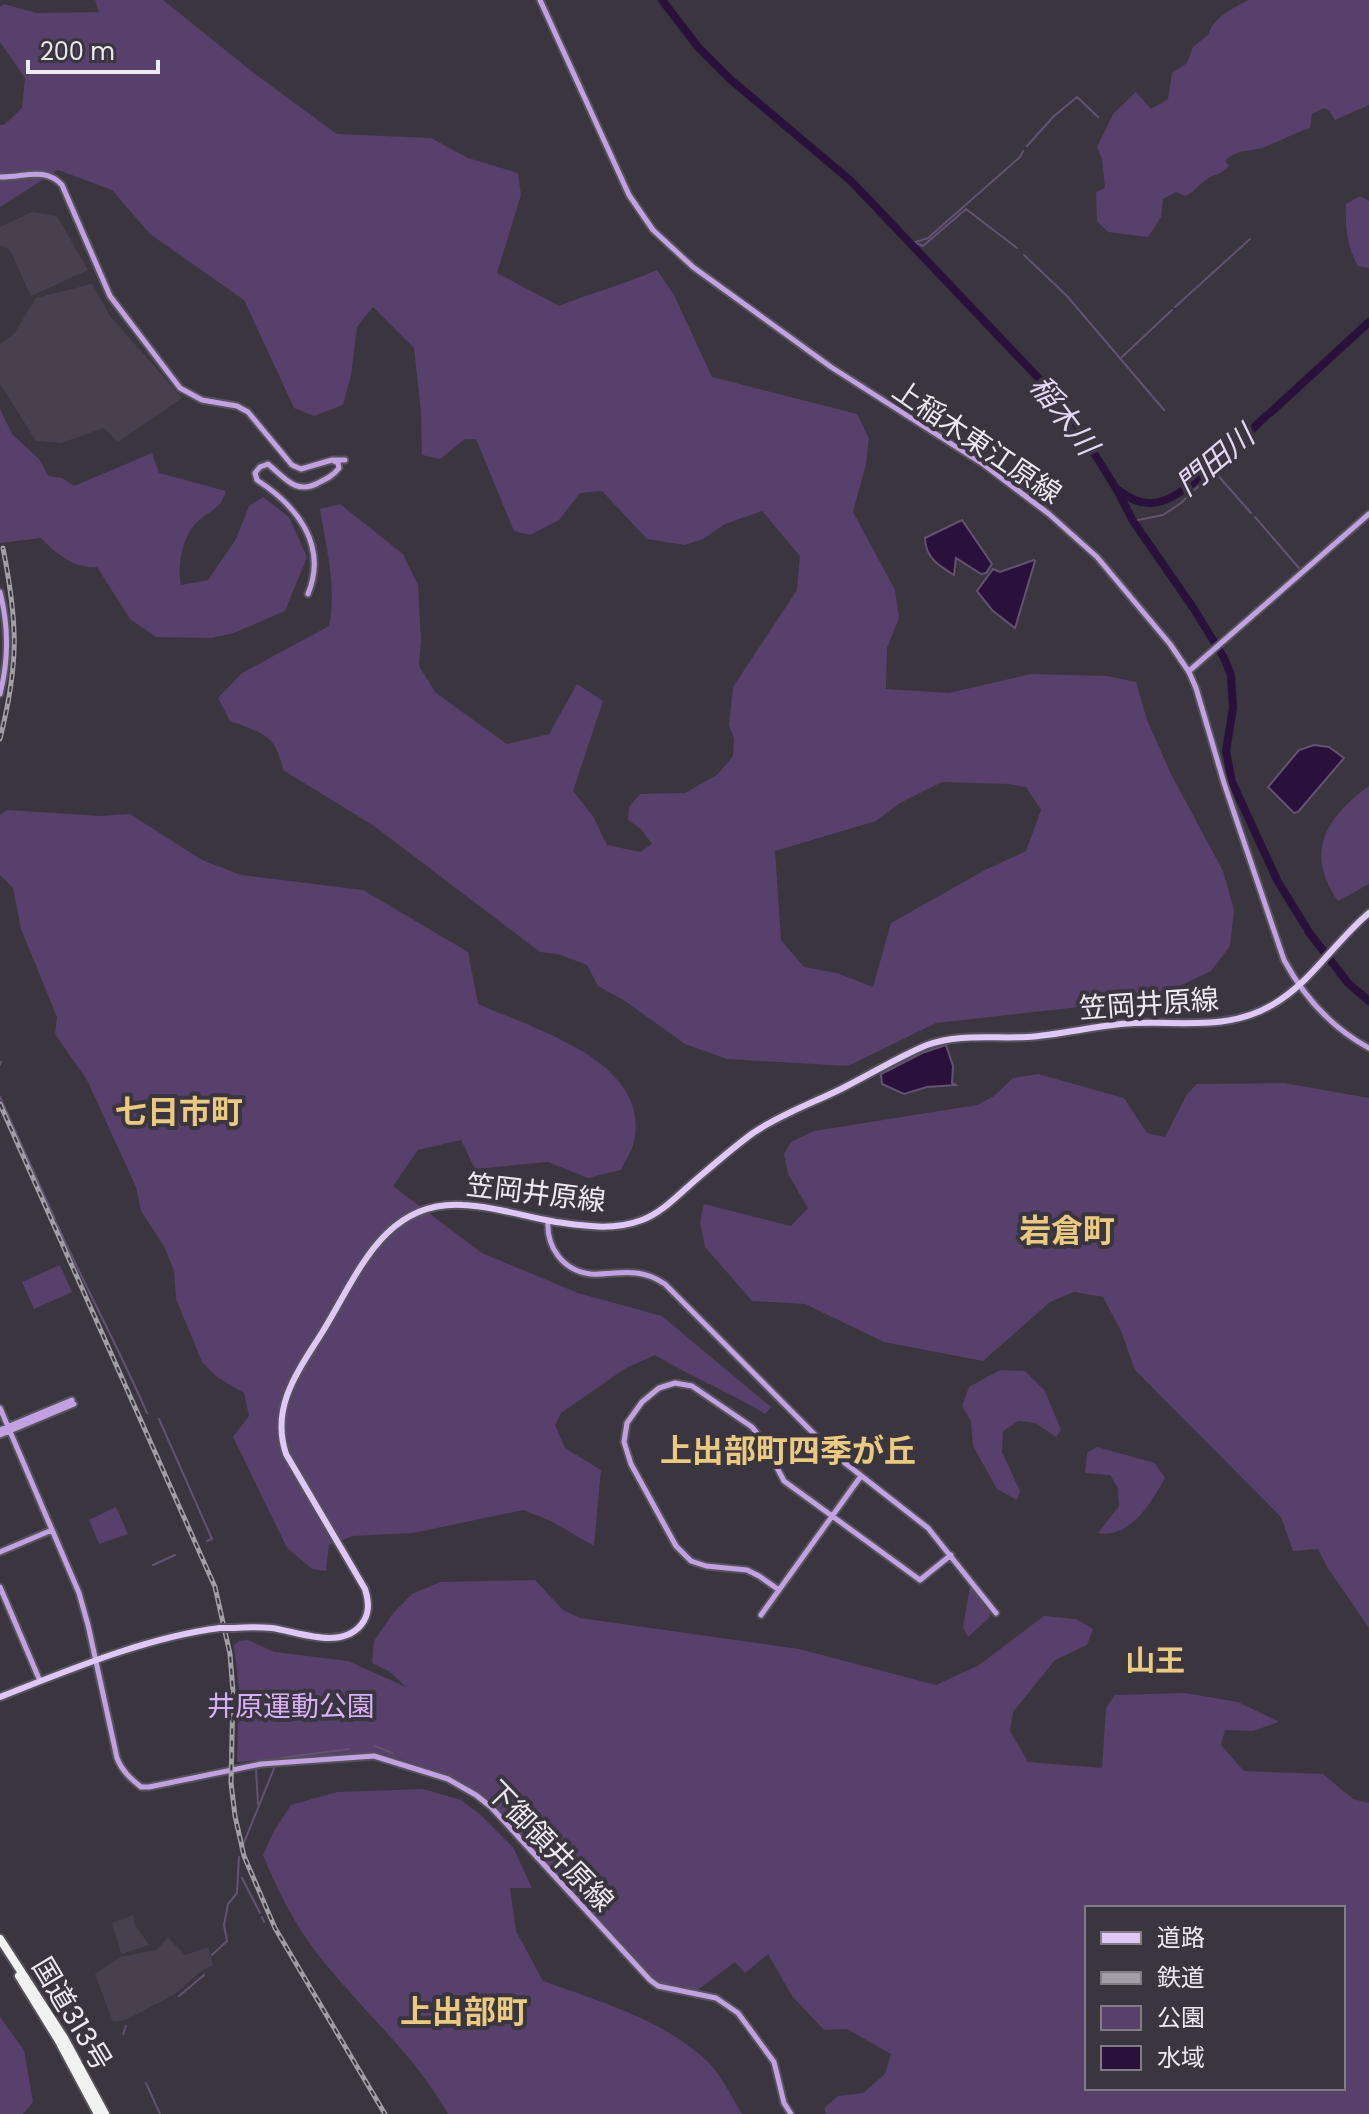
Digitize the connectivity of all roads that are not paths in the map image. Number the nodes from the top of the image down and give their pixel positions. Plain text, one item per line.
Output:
1 (540, 0) edge
2 (0, 177) edge
3 (332, 460) junction
4 (345, 460) dead end
5 (1369, 514) edge
6 (0, 592) edge
7 (308, 594) dead end
8 (1189, 672) junction
9 (0, 694) edge
10 (1369, 913) edge
11 (1298, 984) junction
12 (1369, 1048) edge
13 (548, 1220) junction
14 (73, 1402) dead end
15 (0, 1408) edge
16 (9, 1429) junction
17 (0, 1432) edge
18 (861, 1476) junction
19 (831, 1516) junction
20 (52, 1530) junction
21 (0, 1552) edge
22 (951, 1555) junction
23 (0, 1587) edge
24 (779, 1590) junction
25 (996, 1613) dead end
26 (761, 1615) dead end
27 (96, 1662) junction
28 (40, 1681) junction
29 (0, 1697) edge
30 (0, 1939) edge
31 (0, 1948) edge
32 (98, 2114) edge
33 (105, 2114) edge
34 (791, 2114) edge

1 - 8 street, 上稲木東江原線
2 - 3 street
3 - 4 street
3 - 7 street
5 - 8 street
6 - 9 street
8 - 11 street, 上稲木東江原線
10 - 11 main road, 笠岡井原線
11 - 12 street, 上稲木東江原線
11 - 13 main road, 笠岡井原線
13 - 18 street
13 - 27 main road, 笠岡井原線, bridge
14 - 16 street
15 - 16 street
16 - 17 street
16 - 20 street
18 - 19 street
18 - 22 street
19 - 22 street
19 - 24 street
19 - 24 street
20 - 21 street
20 - 27 street
22 - 25 street
23 - 28 street
24 - 26 street
27 - 28 main road, 笠岡井原線
27 - 34 street, 下御領井原線
28 - 29 main road, 笠岡井原線
30 - 33 highway, 国道313号
31 - 32 highway, 国道313号

